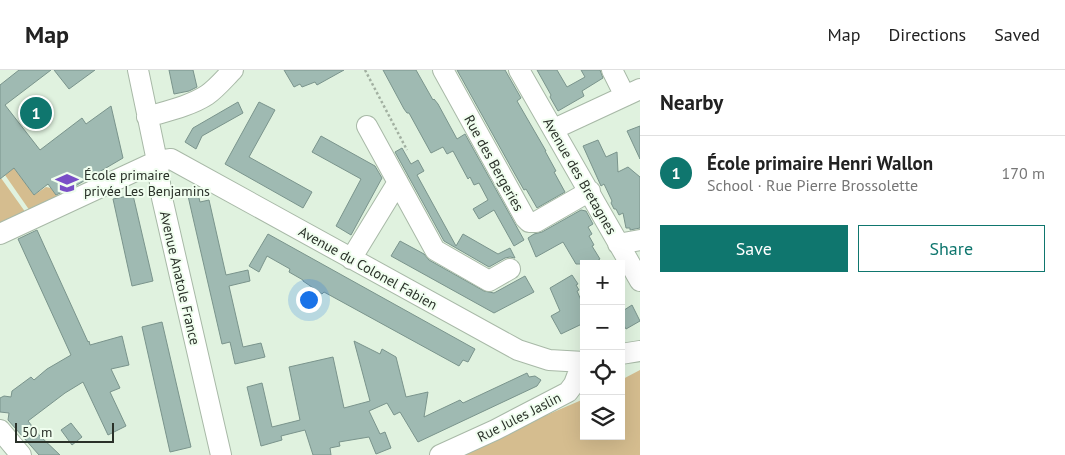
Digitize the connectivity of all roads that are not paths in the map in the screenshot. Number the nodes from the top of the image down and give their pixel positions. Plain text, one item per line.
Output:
1 (138, 70) edge
2 (233, 70) edge
3 (443, 70) edge
4 (520, 70) edge
5 (612, 70) edge
6 (632, 93) edge
7 (147, 116) junction
8 (367, 126) dead end
9 (554, 129) junction
10 (157, 161) junction
11 (398, 182) junction
12 (590, 191) junction
13 (0, 234) edge
14 (640, 240) edge
15 (618, 244) junction
16 (351, 259) junction
17 (510, 269) dead end
18 (640, 281) edge
19 (640, 351) edge
20 (625, 353) edge
21 (580, 362) edge
22 (580, 369) edge
23 (0, 430) edge
24 (21, 455) edge
25 (221, 455) edge
26 (440, 455) edge

1 - 7 street, Avenue Anatole France
2 - 7 street
3 - 12 street, Rue des Bergeries
4 - 9 street, Avenue des Bretagnes
5 - 6 street
6 - 9 street
7 - 10 street, Avenue Anatole France
8 - 11 street
9 - 12 street, Avenue des Bretagnes
10 - 13 street
10 - 16 street, Avenue du Colonel Fabien
10 - 25 street, Avenue Anatole France
11 - 16 street
11 - 17 street
12 - 15 street, Avenue des Bretagnes
14 - 15 street
15 - 18 street, Avenue des Bretagnes
16 - 21 street, Avenue du Colonel Fabien
19 - 20 street
22 - 26 street, Rue Jules Jaslin
23 - 24 street

